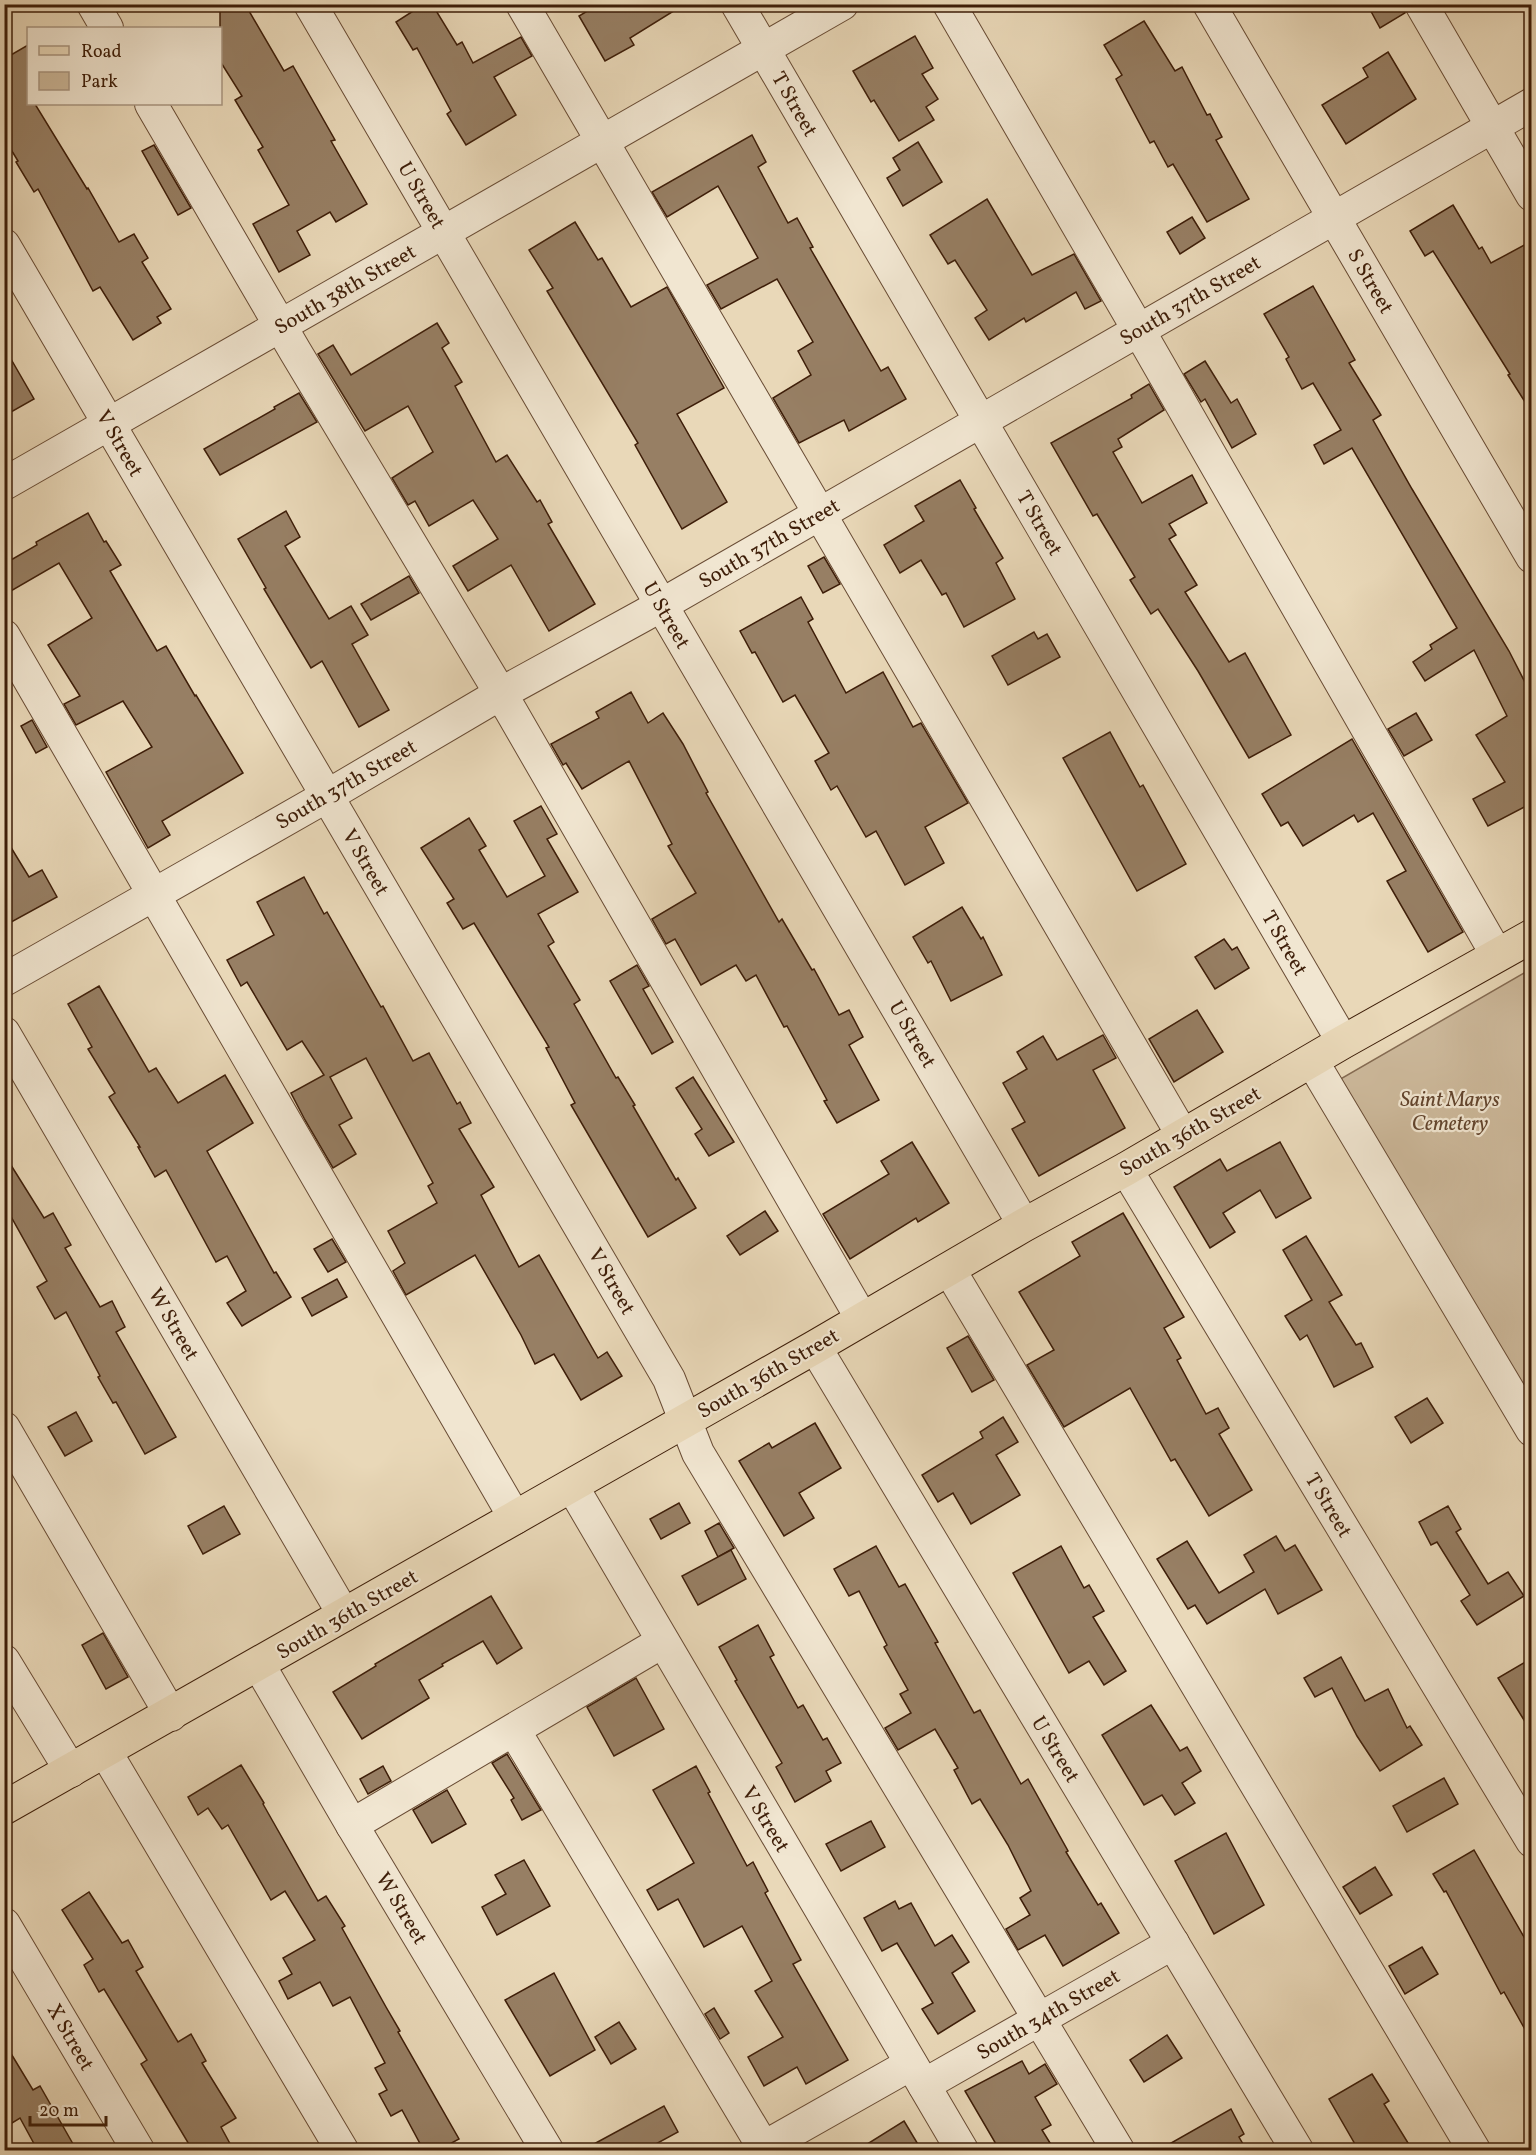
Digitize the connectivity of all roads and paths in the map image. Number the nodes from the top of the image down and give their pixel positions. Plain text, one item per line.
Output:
1 (93, 4) edge
2 (310, 4) edge
3 (522, 4) edge
4 (738, 4) edge
5 (842, 4) edge
6 (949, 4) edge
7 (1209, 4) edge
8 (1420, 4) edge
9 (106, 27) edge
10 (764, 50) junction
11 (1532, 104) edge
12 (152, 105) edge
13 (1492, 127) junction
14 (603, 142) junction
15 (1532, 195) edge
16 (1334, 217) junction
17 (444, 233) junction
18 (4, 245) edge
19 (280, 327) junction
20 (1138, 330) junction
21 (981, 421) junction
22 (109, 425) junction
23 (4, 484) edge
24 (820, 514) junction
25 (1532, 557) edge
26 (662, 604) junction
27 (4, 636) edge
28 (500, 694) junction
29 (327, 796) junction
30 (155, 894) junction
31 (1532, 936) edge
32 (1497, 955) junction
33 (4, 980) edge
34 (4, 1033) edge
35 (1342, 1042) junction
36 (1312, 1061) junction
37 (1182, 1136) junction
38 (1126, 1169) junction
39 (1024, 1225) junction
40 (949, 1269) junction
41 (862, 1319) junction
42 (815, 1347) junction
43 (685, 1420) junction
44 (4, 1428) edge
45 (1532, 1430) edge
46 (572, 1486) junction
47 (515, 1518) junction
48 (344, 1615) junction
49 (662, 1642) junction
50 (4, 1661) edge
51 (259, 1665) junction
52 (171, 1714) junction
53 (514, 1730) junction
54 (105, 1751) junction
55 (71, 1771) junction
56 (4, 1808) edge
57 (352, 1825) junction
58 (1532, 1841) edge
59 (4, 1924) edge
60 (1173, 1943) junction
61 (1040, 2019) junction
62 (918, 2075) junction
63 (763, 2150) edge
64 (138, 2151) edge
65 (342, 2151) edge
66 (547, 2151) edge
67 (963, 2151) edge
68 (1118, 2151) edge
69 (1297, 2151) edge
70 (1474, 2151) edge

1 - 9 street
2 - 17 street, U Street
3 - 14 street
4 - 10 street, T Street
5 - 10 street, South 38th Street
6 - 20 street
7 - 16 street, S Street
8 - 13 street
10 - 14 street, South 38th Street
10 - 21 street, T Street
11 - 13 street, South 37th Street
12 - 19 street
13 - 15 street
13 - 16 street, South 37th Street
14 - 17 street, South 38th Street
14 - 24 street
16 - 20 street, South 37th Street
16 - 25 street, S Street
17 - 19 street, South 38th Street
17 - 26 street, U Street
18 - 22 street, V Street
19 - 22 street, South 38th Street
19 - 28 street
20 - 21 street, South 37th Street
20 - 32 street
21 - 24 street, South 37th Street
21 - 35 street, T Street
22 - 23 street, South 38th Street
22 - 29 street, V Street
24 - 26 street, South 37th Street
24 - 37 street
26 - 28 street, South 37th Street
26 - 39 street, U Street
27 - 30 street
28 - 29 street, South 37th Street
28 - 41 street
29 - 30 street, South 37th Street
29 - 43 street, V Street
30 - 33 street, South 37th Street
30 - 47 street
31 - 32 main road, South 36th Street
32 - 35 main road, South 36th Street
34 - 48 street, W Street
35 - 36 main road, South 36th Street
36 - 37 main road, South 36th Street
36 - 45 street
37 - 38 main road, South 36th Street
38 - 39 main road, South 36th Street
38 - 58 street, T Street
39 - 40 main road, South 36th Street
40 - 41 main road, South 36th Street
40 - 70 street
41 - 42 main road, South 36th Street
42 - 43 main road, South 36th Street
42 - 60 street, U Street
43 - 46 main road, South 36th Street
43 - 61 street, V Street
44 - 52 street
46 - 47 main road, South 36th Street
46 - 49 street, V Street
47 - 48 main road, South 36th Street
48 - 51 main road, South 36th Street
49 - 53 street
49 - 62 street, V Street
50 - 55 street
51 - 52 main road, South 36th Street
51 - 57 street, W Street
52 - 54 main road, South 36th Street
53 - 57 street
53 - 63 street
54 - 55 main road, South 36th Street
54 - 65 street
55 - 56 main road, South 36th Street
57 - 66 street, W Street
59 - 64 street, X Street
60 - 61 street, South 34th Street
60 - 69 street, U Street
61 - 62 street, South 34th Street
61 - 68 street, V Street
62 - 63 street, South 34th Street
62 - 67 street, V Street

